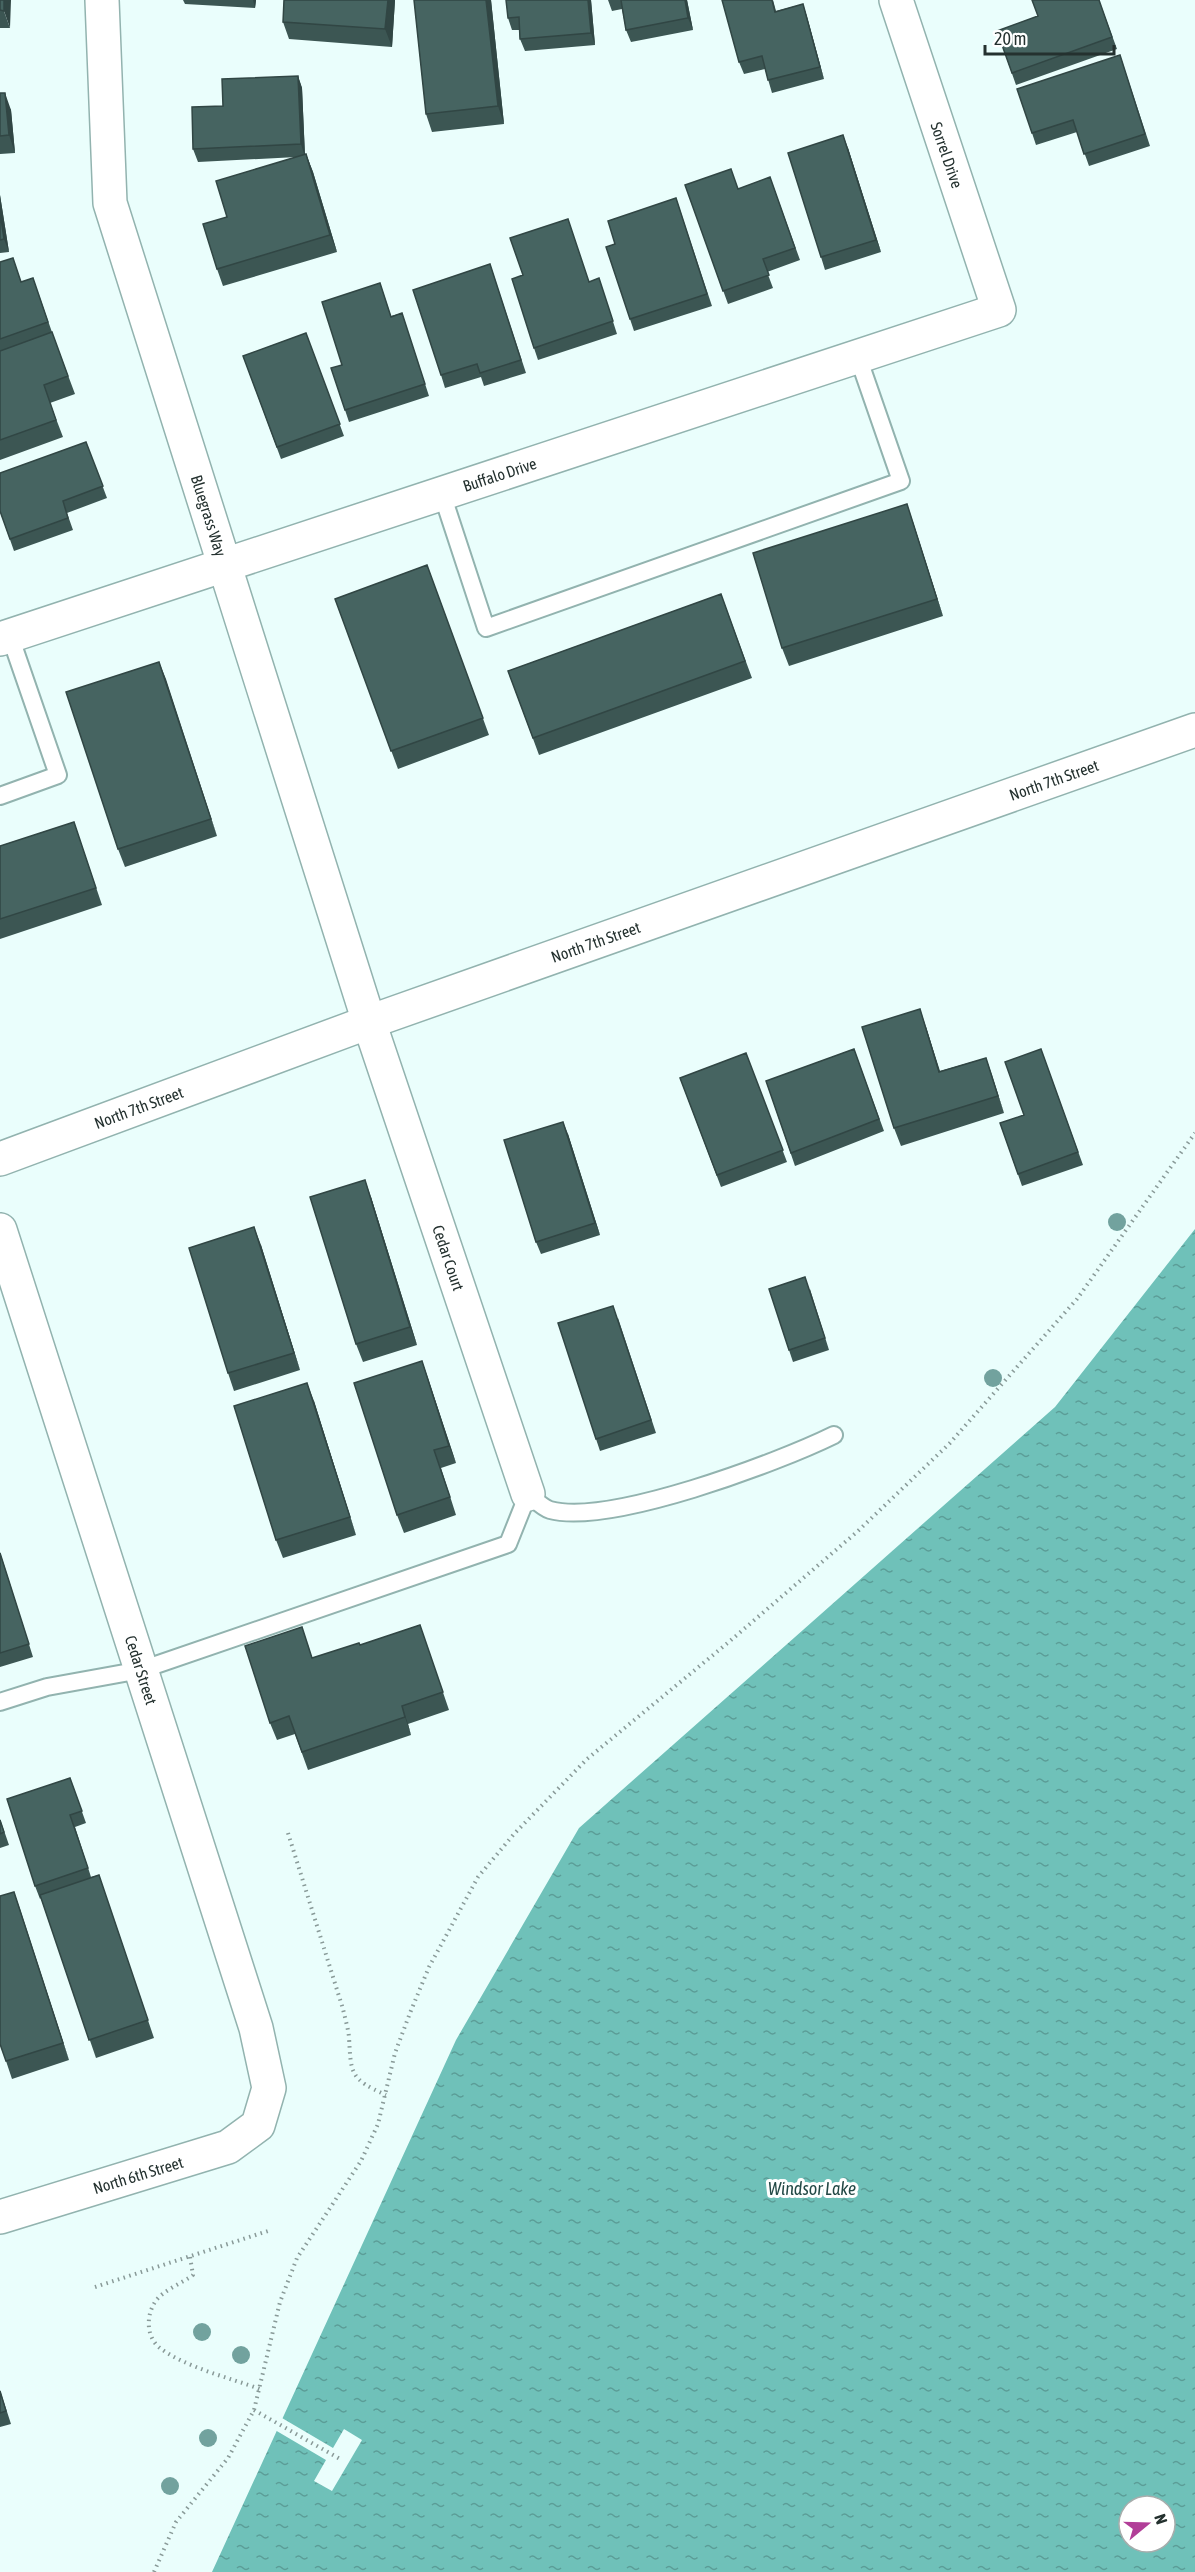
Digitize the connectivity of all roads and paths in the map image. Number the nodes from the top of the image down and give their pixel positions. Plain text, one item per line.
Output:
1 (102, 0) edge
2 (896, 0) edge
3 (999, 310) joint
4 (858, 357) junction
5 (442, 494) junction
6 (224, 566) junction
7 (5, 638) edge
8 (1195, 730) edge
9 (0, 796) edge
10 (369, 1022) junction
11 (1195, 1132) edge
12 (0, 1159) edge
13 (0, 1230) edge
14 (834, 1435) dead end
15 (528, 1494) junction
16 (141, 1670) junction
17 (0, 1702) edge
18 (288, 1833) dead end
19 (386, 2095) junction
20 (262, 2113) joint
21 (0, 2217) edge
22 (271, 2230) dead end
23 (190, 2257) junction
24 (95, 2288) dead end
25 (260, 2389) junction
26 (254, 2410) junction
27 (340, 2459) dead end
28 (154, 2572) edge

1 - 6 street, Bluegrass Way
2 - 3 street, Sorrel Drive
3 - 4 street, Buffalo Drive
4 - 5 street, Buffalo Drive
4 - 5 lane
5 - 6 street, Buffalo Drive
6 - 7 street, Buffalo Drive
6 - 10 street, Bluegrass Way
7 - 9 lane
8 - 10 street, North 7th Street
10 - 12 street, North 7th Street
10 - 15 street, Cedar Court
11 - 19 path
13 - 16 street, Cedar Street
14 - 15 lane
15 - 16 lane
16 - 17 lane
16 - 20 street, Cedar Street
18 - 19 path
19 - 25 path
20 - 21 street, North 6th Street
22 - 23 path
23 - 24 path
23 - 25 path
25 - 26 path
26 - 27 path
26 - 28 path

